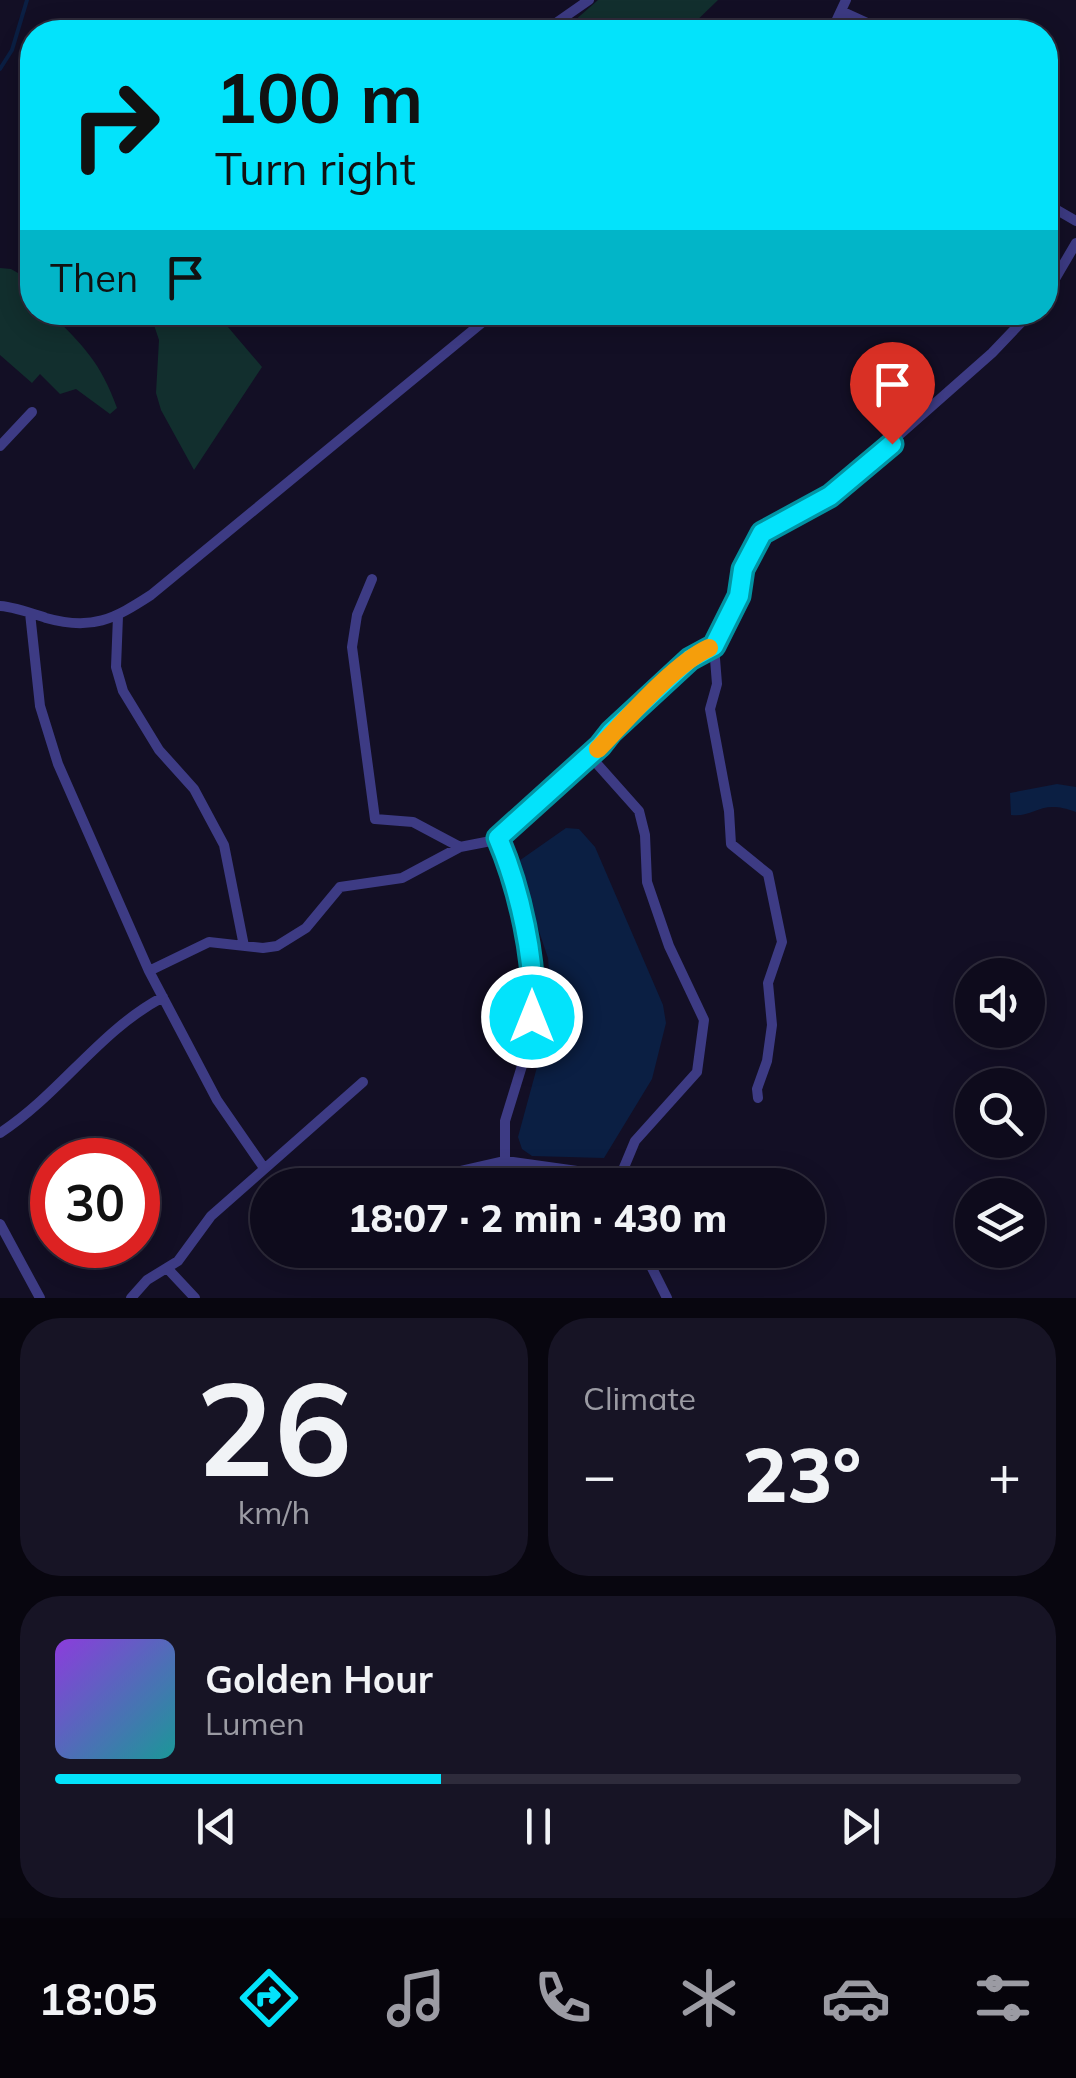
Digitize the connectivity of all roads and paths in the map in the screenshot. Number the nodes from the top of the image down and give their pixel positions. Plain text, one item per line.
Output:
1 (590, 0) edge
2 (843, 5) edge
3 (561, 20) edge
4 (867, 20) edge
5 (1076, 243) edge
6 (1058, 274) edge
7 (479, 325) edge
8 (1020, 325) edge
9 (32, 412) dead end
10 (0, 446) edge
11 (372, 578) dead end
12 (1, 603) edge
13 (30, 613) junction
14 (118, 616) junction
15 (714, 646) junction
16 (590, 756) junction
17 (498, 838) junction
18 (460, 847) junction
19 (244, 946) junction
20 (149, 971) junction
21 (163, 997) junction
22 (363, 1082) dead end
23 (758, 1098) dead end
24 (0, 1133) edge
25 (506, 1161) junction
26 (264, 1168) joint
27 (475, 1168) edge
28 (546, 1168) edge
29 (626, 1168) edge
30 (250, 1181) edge
31 (0, 1224) edge
32 (167, 1268) junction
33 (652, 1268) edge
34 (40, 1298) edge
35 (131, 1298) edge
36 (195, 1298) edge
37 (668, 1298) edge

1 - 3 street
2 - 4 street
5 - 6 street
7 - 14 street
8 - 15 street
9 - 10 street
11 - 18 street
12 - 13 street
13 - 14 street
13 - 20 street
14 - 19 street
15 - 16 street
15 - 23 street
16 - 17 street
16 - 29 street
17 - 18 street
17 - 25 street
18 - 19 street
19 - 20 street
20 - 21 street
21 - 24 street
21 - 26 street
22 - 26 street
25 - 27 street
25 - 28 street
30 - 32 street
31 - 34 street
32 - 35 street
32 - 36 street
33 - 37 street

